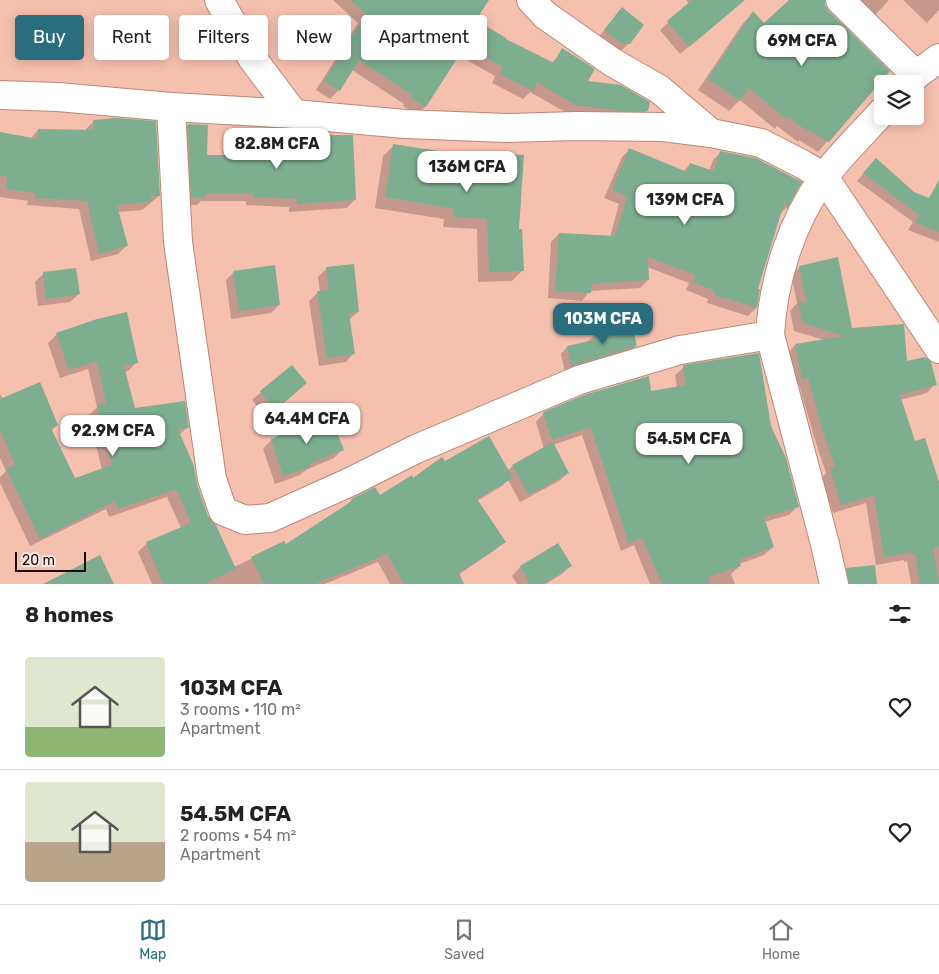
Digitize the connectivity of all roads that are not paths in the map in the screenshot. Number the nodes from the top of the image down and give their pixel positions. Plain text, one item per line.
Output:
1 (220, 0) edge
2 (531, 0) edge
3 (840, 0) edge
4 (939, 58) edge
5 (908, 75) edge
6 (918, 75) edge
7 (0, 95) edge
8 (170, 107) junction
9 (294, 114) junction
10 (874, 121) edge
11 (712, 133) junction
12 (824, 177) junction
13 (770, 335) junction
14 (939, 349) edge
15 (834, 584) edge

1 - 9 street
2 - 11 street
3 - 5 street
4 - 6 street
7 - 8 street
8 - 9 street
8 - 13 street
9 - 11 street
10 - 12 street
11 - 12 street
12 - 13 street
12 - 14 street
13 - 15 street

